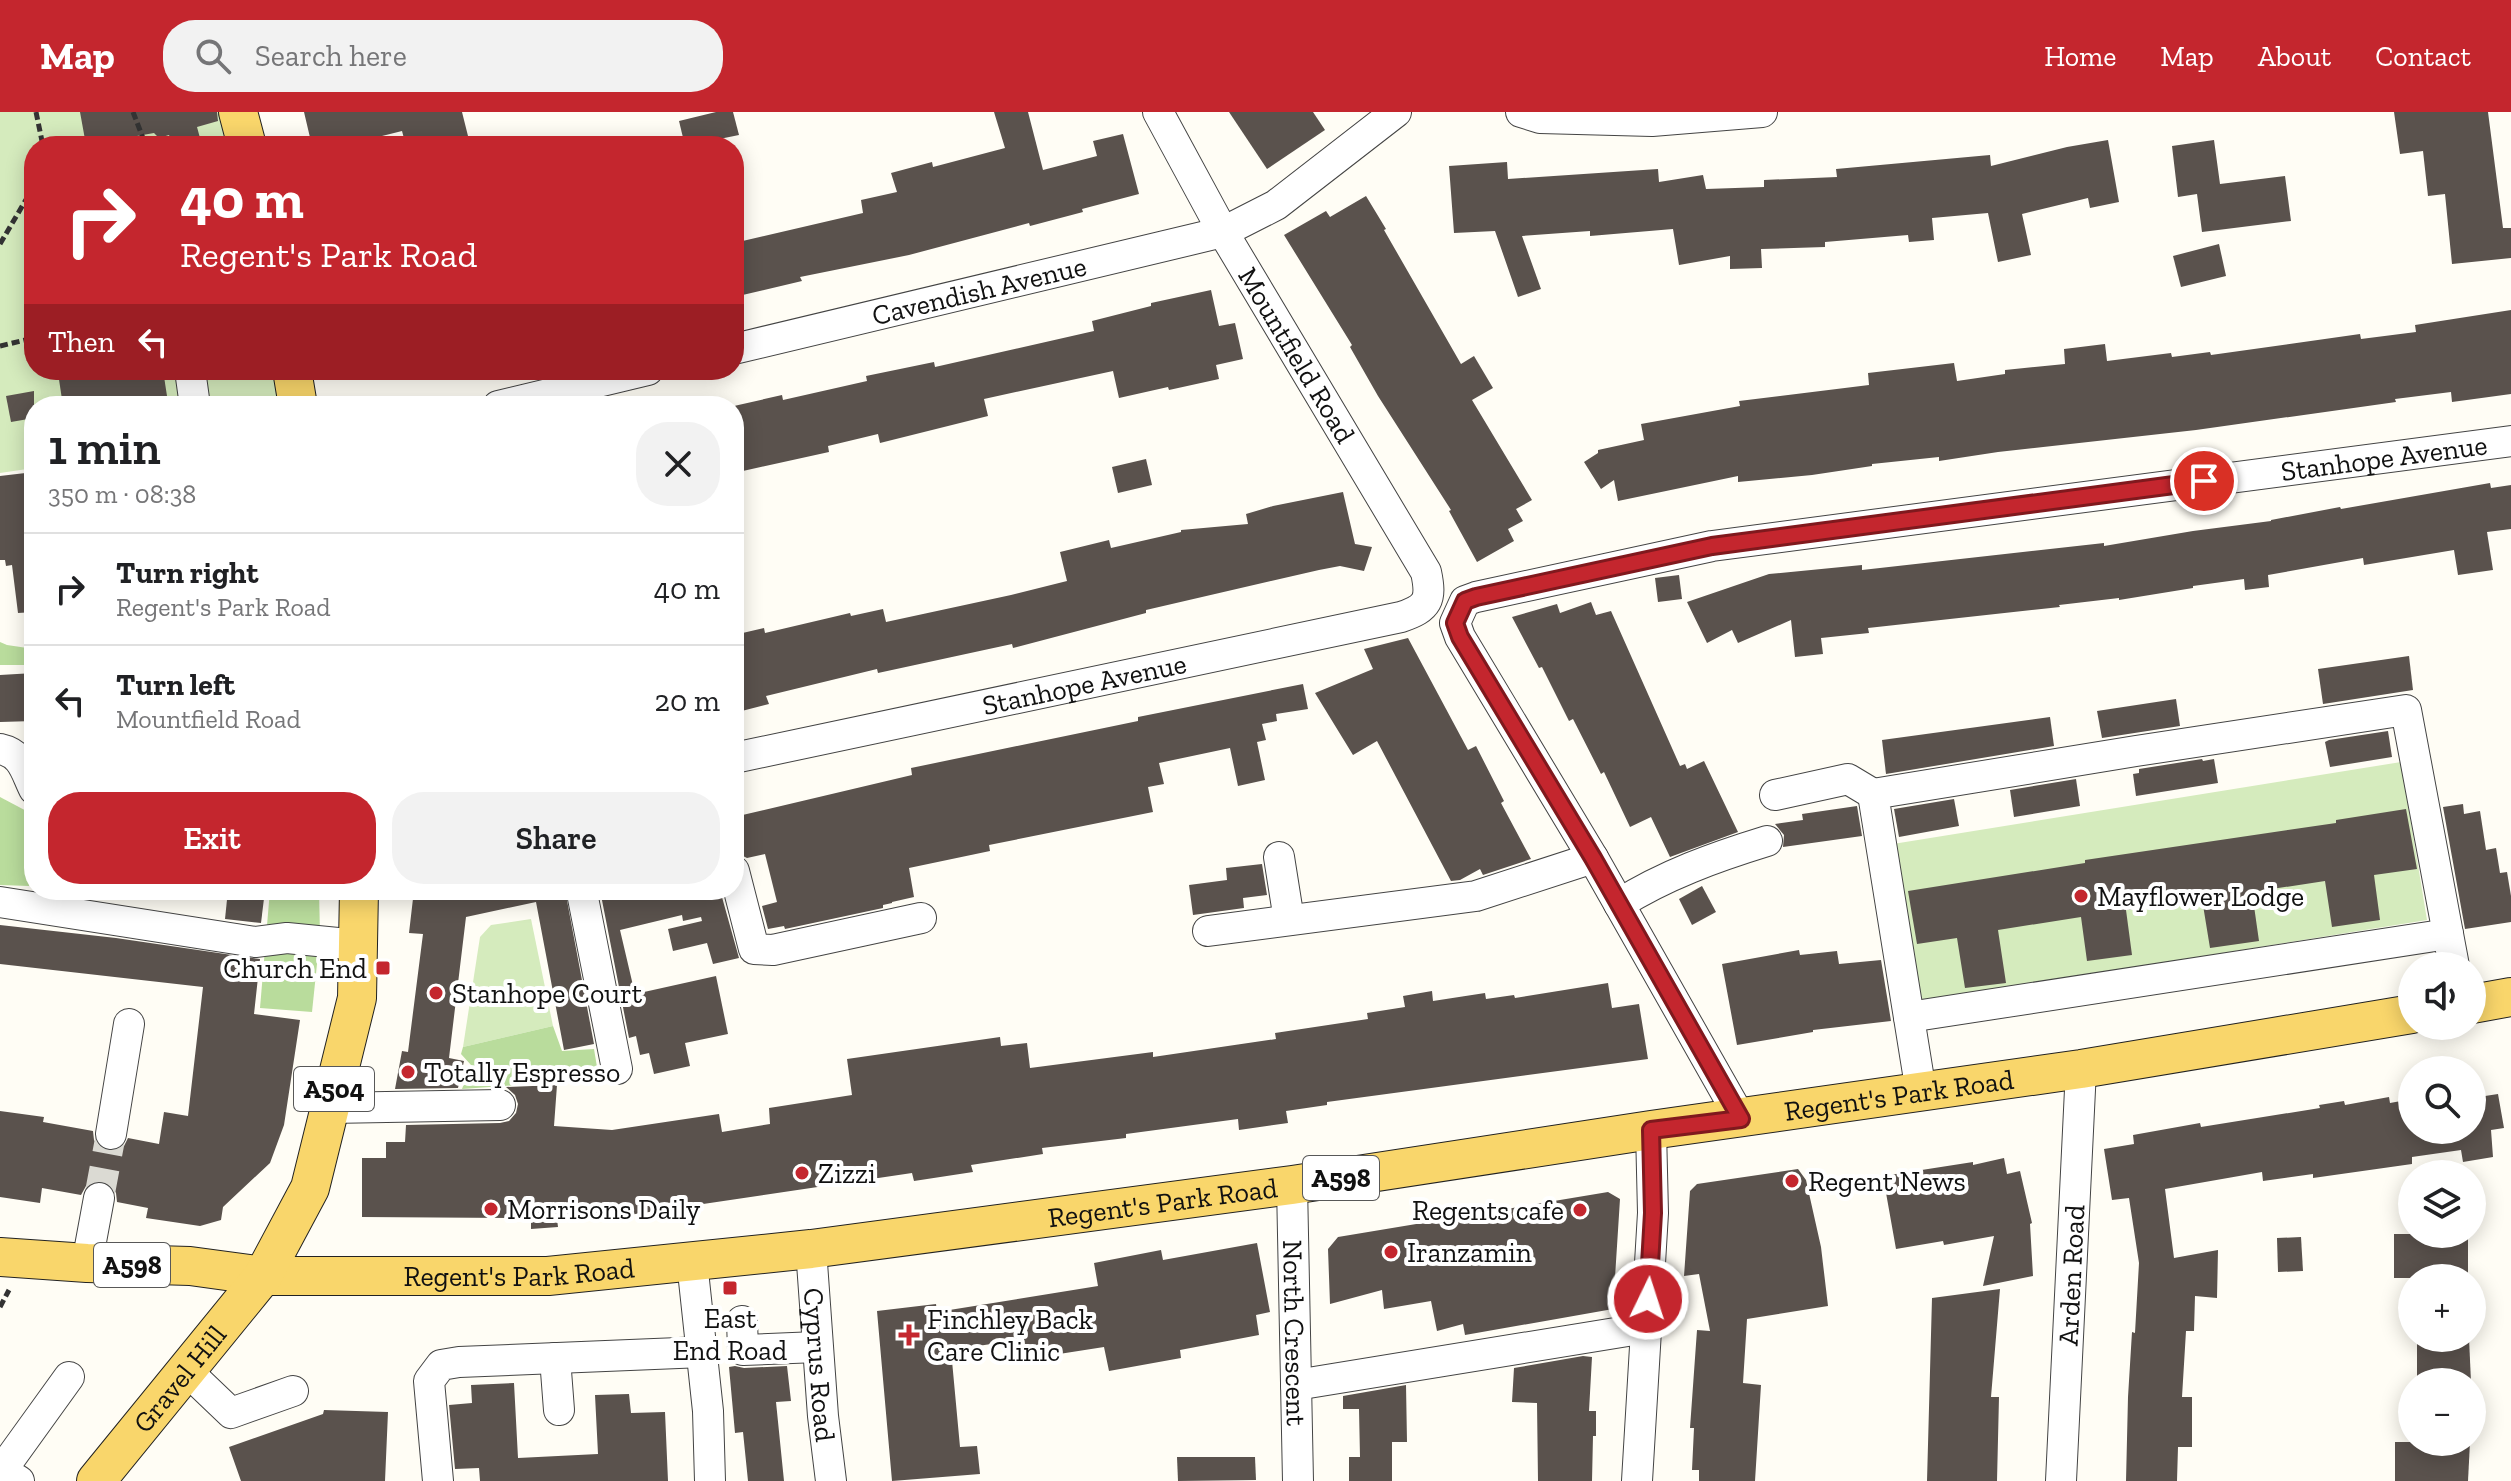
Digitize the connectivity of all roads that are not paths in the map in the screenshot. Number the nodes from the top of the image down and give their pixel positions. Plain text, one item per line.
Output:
1 (238, 112) edge
2 (1158, 112) edge
3 (1396, 112) edge
4 (1521, 112) edge
5 (1762, 112) edge
6 (244, 136) edge
7 (1223, 232) junction
8 (744, 347) edge
9 (606, 380) edge
10 (540, 396) edge
11 (2511, 441) edge
12 (1428, 600) junction
13 (1459, 613) junction
14 (0, 749) edge
15 (744, 756) edge
16 (24, 766) edge
17 (1873, 794) junction
18 (1775, 795) dead end
19 (1767, 841) dead end
20 (1279, 857) dead end
21 (1593, 858) junction
22 (359, 900) edge
23 (583, 900) edge
24 (741, 900) edge
25 (0, 902) edge
26 (1619, 904) junction
27 (921, 918) dead end
28 (1289, 920) junction
29 (1208, 931) dead end
30 (2448, 934) junction
31 (358, 945) junction
32 (2451, 952) edge
33 (2511, 997) edge
34 (2486, 1001) edge
35 (2398, 1016) edge
36 (1909, 1017) junction
37 (129, 1024) dead end
38 (617, 1069) dead end
39 (2081, 1069) junction
40 (1921, 1092) junction
41 (500, 1105) dead end
42 (330, 1108) junction
43 (1741, 1119) junction
44 (1651, 1130) junction
45 (111, 1134) tunnel mouth
46 (1292, 1185) junction
47 (99, 1198) tunnel mouth
48 (811, 1249) junction
49 (0, 1257) edge
50 (692, 1262) junction
51 (87, 1263) junction
52 (263, 1276) junction
53 (742, 1321) dead end
54 (1646, 1328) junction
55 (817, 1347) junction
56 (703, 1352) junction
57 (555, 1358) junction
58 (186, 1370) junction
59 (69, 1377) dead end
60 (1296, 1385) junction
61 (293, 1391) dead end
62 (559, 1410) dead end
63 (19, 1481) edge
64 (96, 1481) edge
65 (438, 1481) edge
66 (710, 1481) edge
67 (831, 1481) edge
68 (1298, 1481) edge
69 (1637, 1481) edge
70 (2061, 1481) edge

1 - 6 main road
2 - 7 street, Mountfield Road
3 - 7 street, Cavendish Avenue
4 - 5 street
7 - 8 street, Cavendish Avenue
7 - 12 street, Mountfield Road
9 - 10 street
11 - 13 street, Stanhope Avenue
12 - 13 street
12 - 15 street, Stanhope Avenue
13 - 21 street
14 - 16 street
17 - 18 street
17 - 30 street
17 - 36 street
19 - 26 street
20 - 28 street
21 - 26 street
21 - 28 street
22 - 31 main road, A504
23 - 38 street
24 - 27 street
25 - 31 street
26 - 43 street
28 - 29 street
30 - 32 street
30 - 36 street
31 - 42 main road, A504
33 - 34 main road
35 - 39 main road, Regent's Park Road / A598
36 - 40 street
37 - 45 street
39 - 40 main road, Regent's Park Road / A598
39 - 70 street, Arden Road
40 - 43 main road, Regent's Park Road / A598
41 - 42 street
42 - 52 main road, A504
43 - 44 main road, Regent's Park Road / A598
44 - 46 main road, Regent's Park Road / A598
44 - 54 street
46 - 48 main road, Regent's Park Road / A598
46 - 60 street, North Crescent
47 - 51 street
48 - 50 main road, Regent's Park Road / A598
48 - 55 street, Cyprus Road
49 - 51 main road, Regent's Park Road / A598
50 - 52 main road, Regent's Park Road / A598
50 - 56 street
51 - 52 main road, Regent's Park Road / A598
52 - 58 main road, Gravel Hill / A504
53 - 55 street
54 - 60 street
54 - 69 street
55 - 67 street, Cyprus Road
56 - 57 street
56 - 66 street
57 - 62 street
57 - 65 street
58 - 61 street
58 - 64 main road, Gravel Hill / A504
59 - 63 street
60 - 68 street, North Crescent

